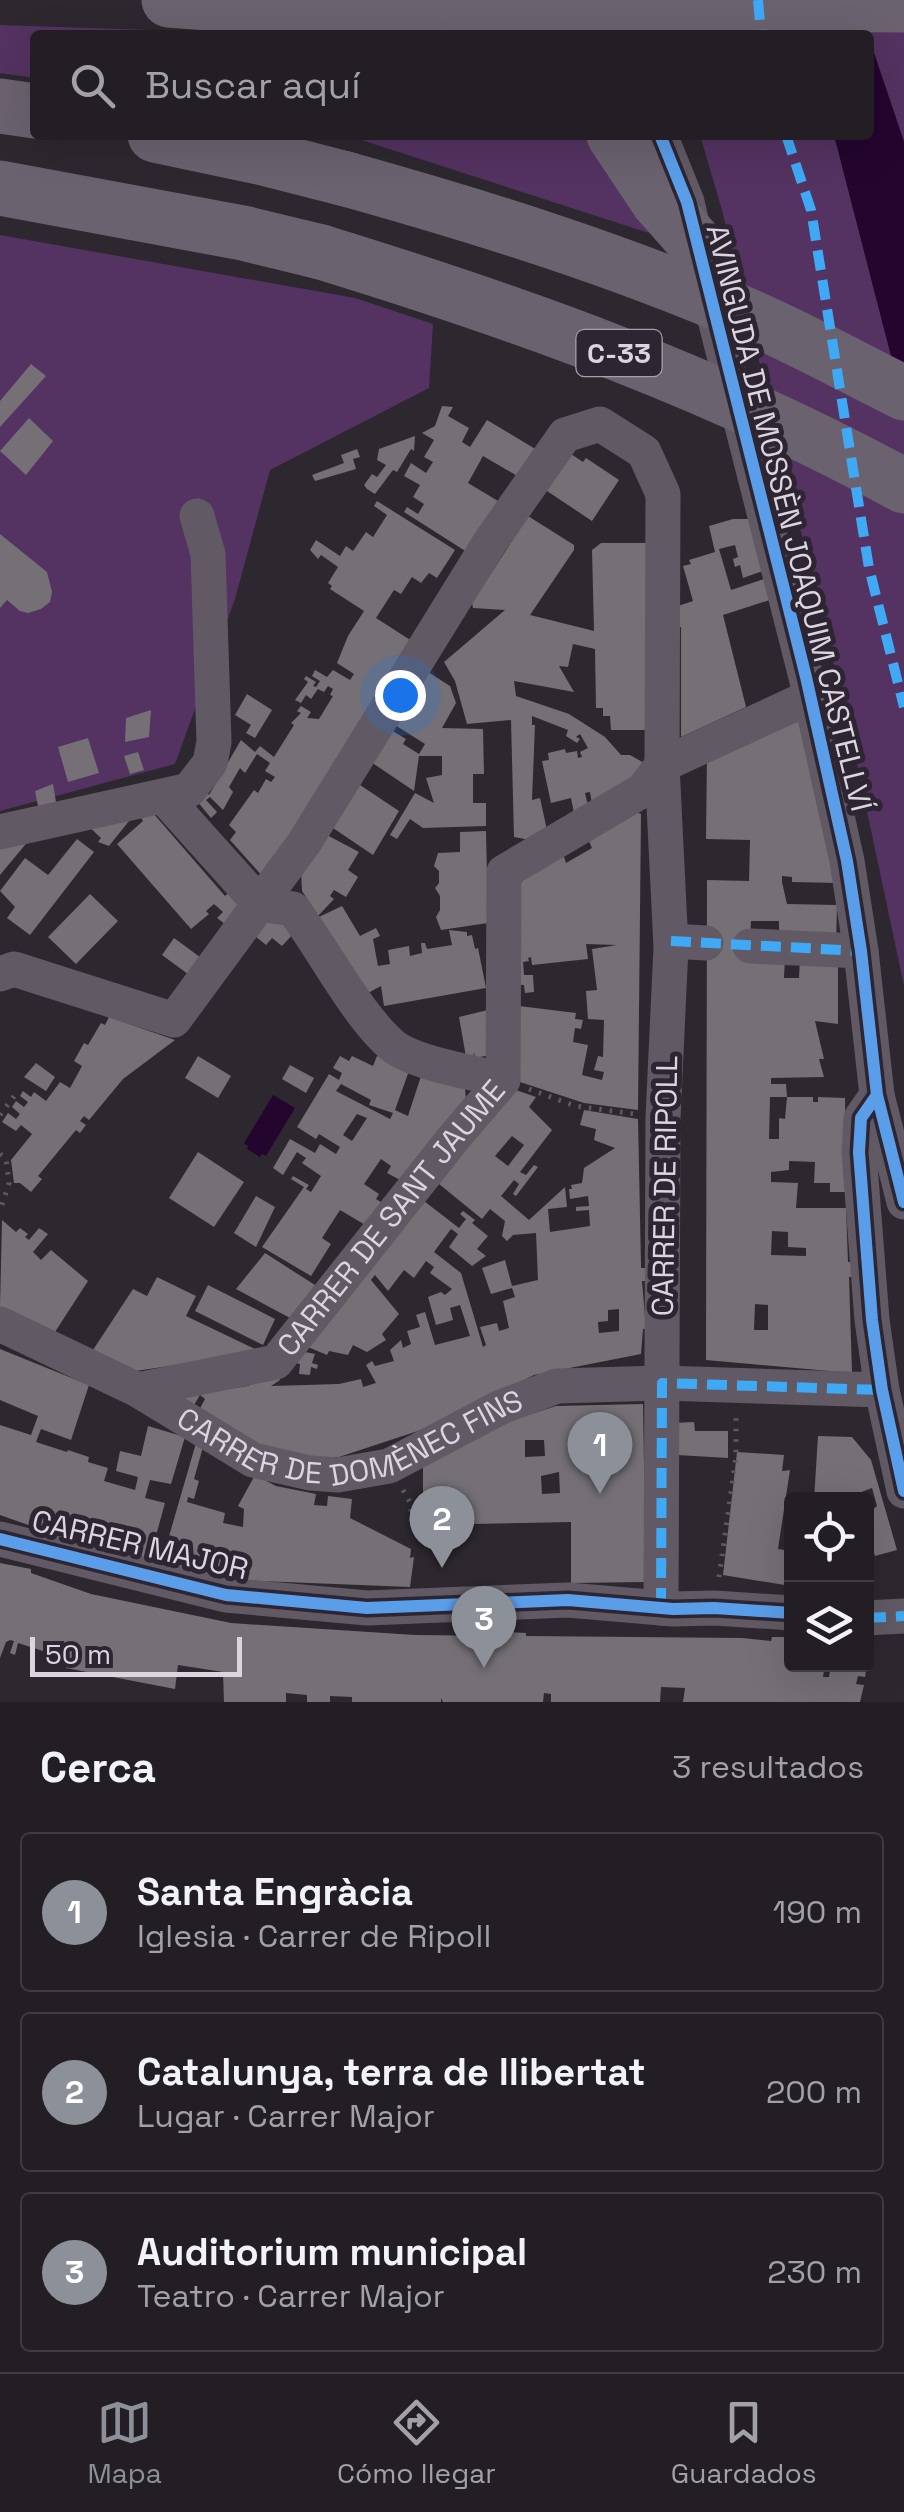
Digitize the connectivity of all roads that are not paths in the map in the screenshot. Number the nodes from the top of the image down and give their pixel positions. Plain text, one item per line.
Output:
1 (169, 0) edge
2 (334, 0) edge
3 (610, 0) edge
4 (457, 2) edge
5 (904, 4) edge
6 (517, 30) edge
7 (615, 30) edge
8 (0, 106) edge
9 (30, 110) edge
10 (179, 140) edge
11 (617, 140) edge
12 (662, 140) edge
13 (0, 188) edge
14 (696, 244) junction
15 (904, 393) edge
16 (904, 486) edge
17 (196, 516) dead end
18 (810, 697) junction
19 (662, 765) junction
20 (164, 797) junction
21 (0, 832) edge
22 (260, 904) junction
23 (671, 941) junction
24 (706, 943) dead end
25 (750, 946) dead end
26 (861, 951) junction
27 (0, 974) edge
28 (503, 1080) junction
29 (877, 1095) junction
30 (904, 1202) edge
31 (0, 1324) edge
32 (662, 1383) junction
33 (138, 1390) junction
34 (882, 1390) junction
35 (904, 1492) edge
36 (0, 1538) edge
37 (660, 1608) junction
38 (784, 1612) edge
39 (904, 1616) edge
40 (874, 1618) edge

1 - 6 highway
2 - 4 highway
3 - 7 street
4 - 5 highway, bridge
8 - 9 highway
10 - 15 highway, bridge
11 - 14 highway
12 - 14 street, AVINGUDA DE MOSSÈN JOAQUIM CASTELLVÍ
13 - 16 highway, C-33, bridge
14 - 18 street, AVINGUDA DE MOSSÈN JOAQUIM CASTELLVÍ
17 - 20 street
18 - 19 street
18 - 26 street, AVINGUDA DE MOSSÈN JOAQUIM CASTELLVÍ
19 - 22 street, CARRER DE RIPOLL
19 - 23 street, CARRER DE RIPOLL
19 - 28 street, CARRER DE SANT JAUME
20 - 21 street
20 - 22 street
22 - 27 street
22 - 28 street
23 - 24 street
23 - 32 street, CARRER DE RIPOLL
25 - 26 street
26 - 29 street, AVINGUDA DE MOSSÈN JOAQUIM CASTELLVÍ
28 - 33 street, CARRER DE SANT JAUME
29 - 30 street, AVINGUDA DE MOSSÈN JOAQUIM CASTELLVÍ
29 - 34 street
31 - 33 street, CARRER DE DOMÈNEC FINS
32 - 33 street, CARRER DE DOMÈNEC FINS
32 - 34 street, CARRER DE DOMÈNEC FINS
32 - 37 street, CARRER DE RIPOLL
34 - 35 street
36 - 37 street, CARRER MAJOR
37 - 38 street, CARRER MAJOR
39 - 40 street

